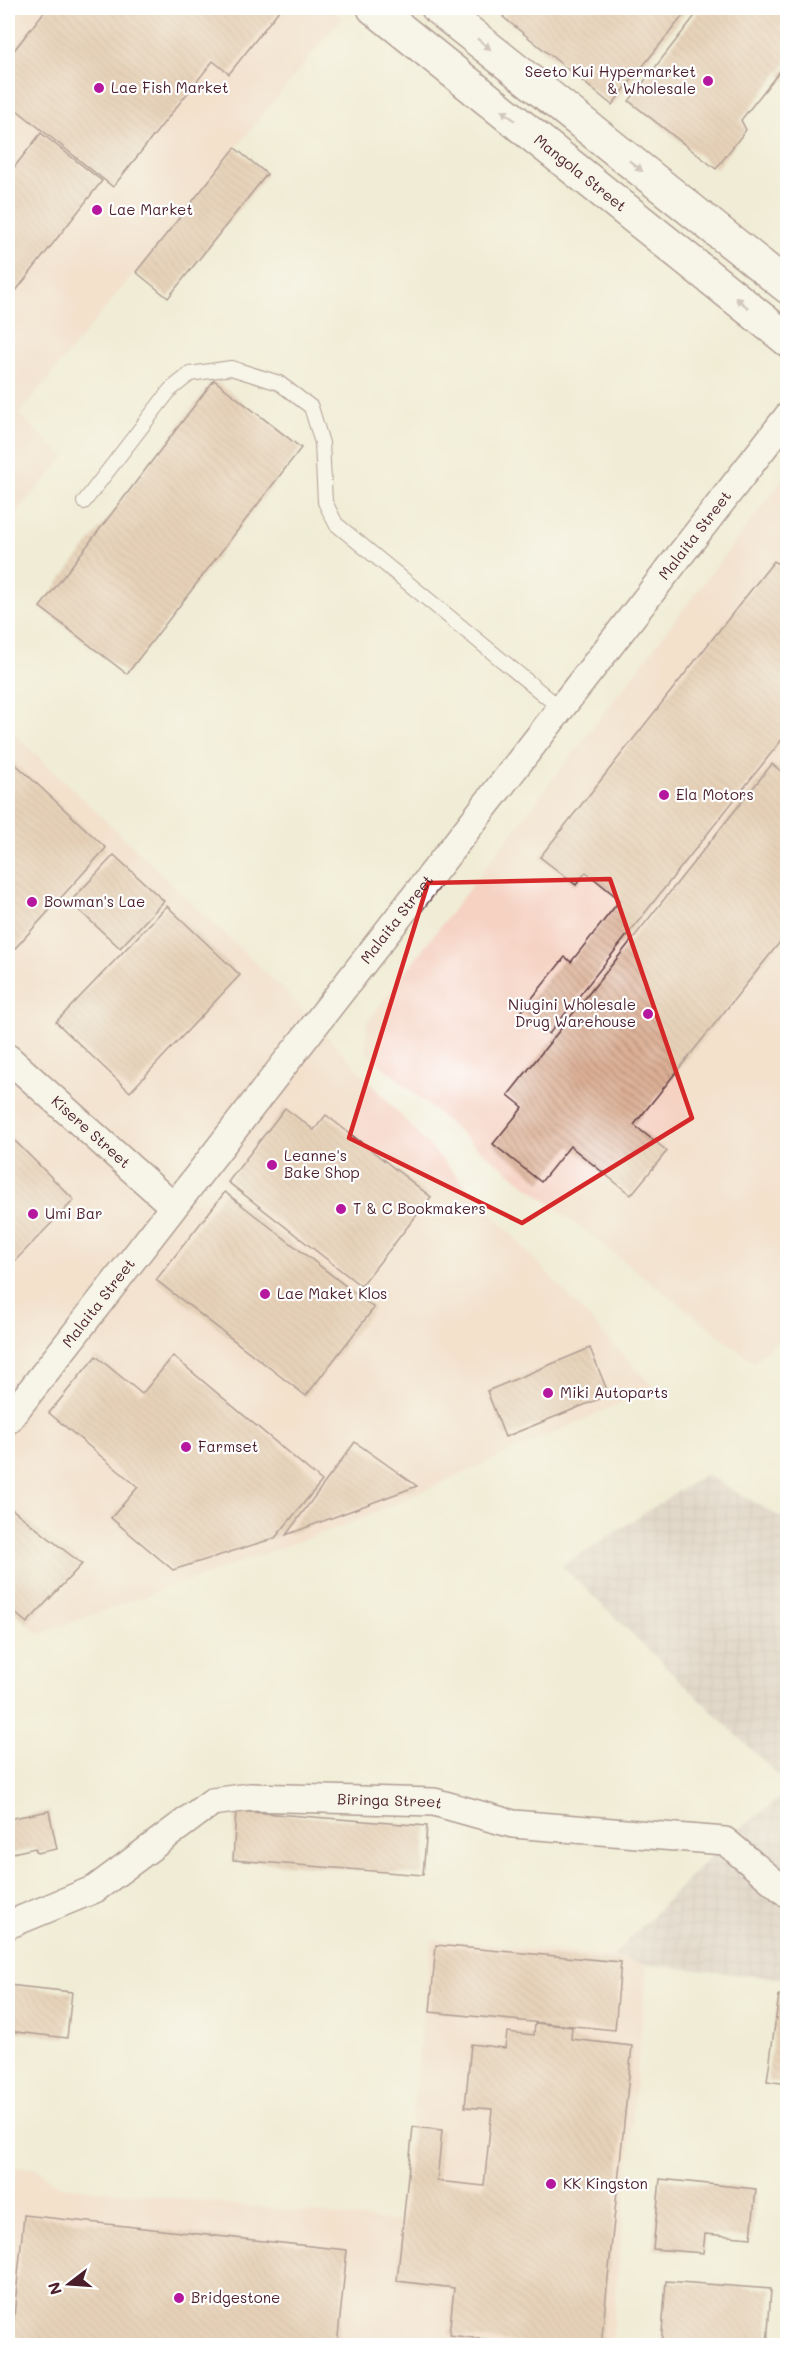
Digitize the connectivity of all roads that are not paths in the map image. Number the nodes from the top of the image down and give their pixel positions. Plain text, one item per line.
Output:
1 (374, 8) edge
2 (438, 8) edge
3 (788, 286) edge
4 (788, 340) edge
5 (788, 416) edge
6 (84, 502) dead end
7 (560, 708) junction
8 (8, 1058) edge
9 (173, 1206) junction
10 (8, 1420) edge
11 (788, 1894) edge
12 (8, 1925) edge

4 -> 1 main road, Mangola Street
2 -> 3 main road
5 - 7 street, Malaita Street
6 - 7 lane
7 - 9 street, Malaita Street
8 - 9 street, Kisere Street
9 - 10 street, Malaita Street
11 - 12 street, Biringa Street

